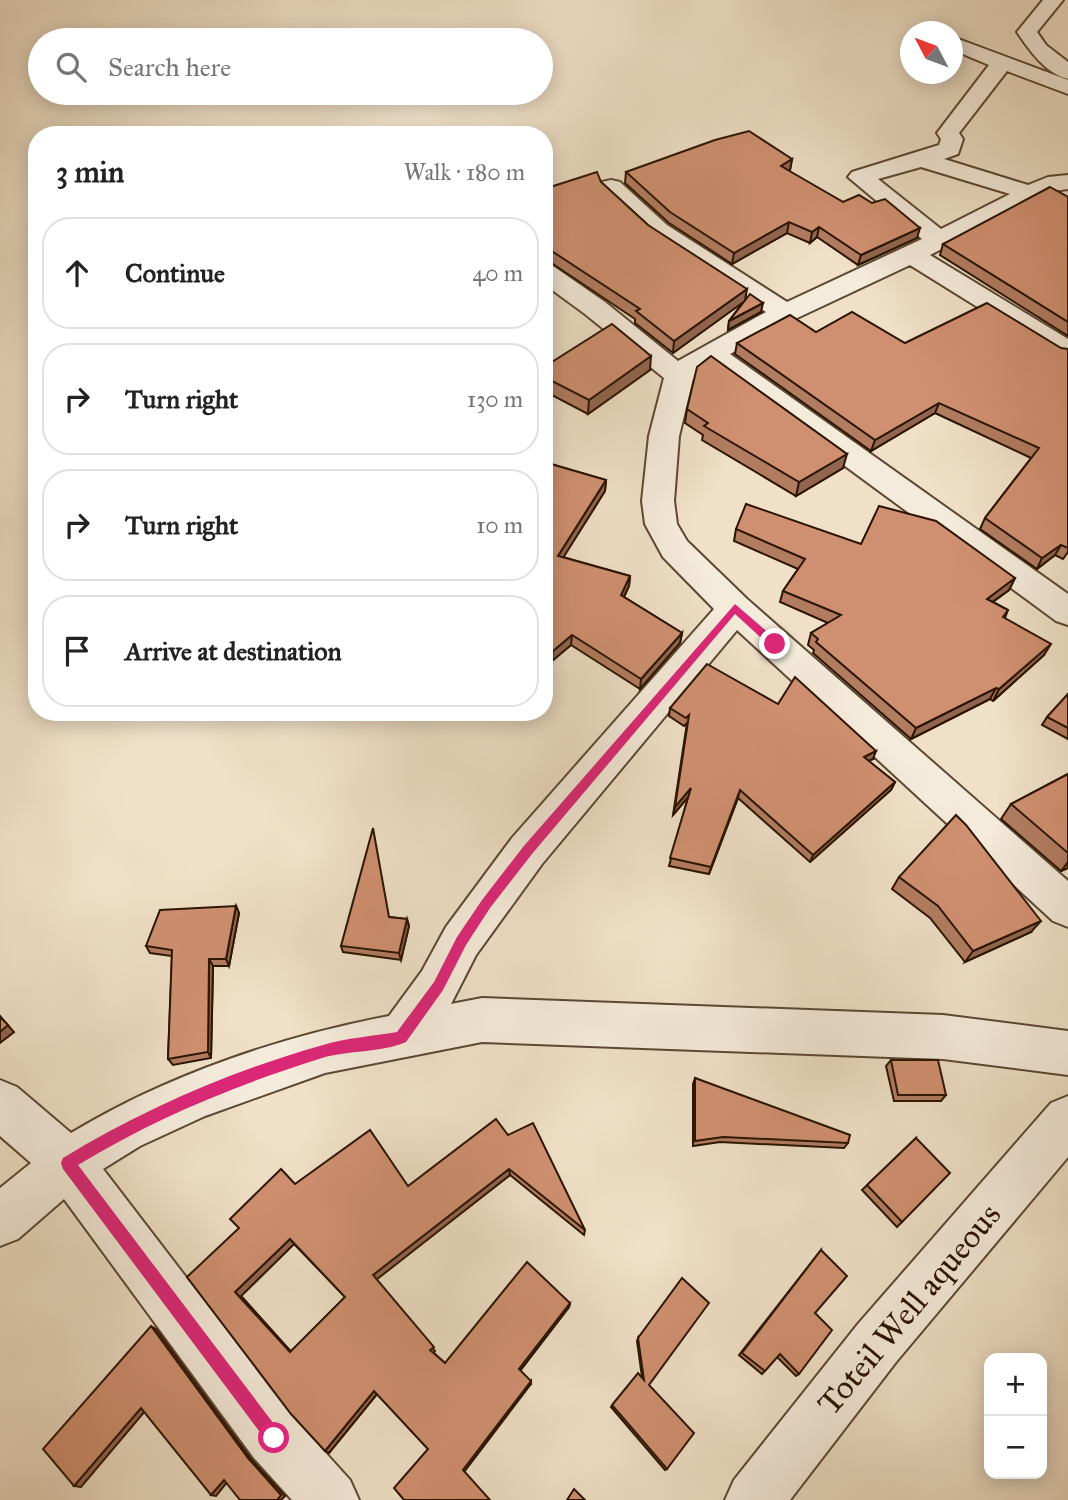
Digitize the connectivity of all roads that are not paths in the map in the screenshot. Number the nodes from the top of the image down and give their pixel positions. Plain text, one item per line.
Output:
1 (1053, 0) edge
2 (963, 47) edge
3 (1005, 63) junction
4 (1068, 73) edge
5 (1068, 88) edge
6 (921, 160) junction
7 (1068, 182) edge
8 (611, 187) edge
9 (1031, 193) junction
10 (938, 239) junction
11 (911, 255) junction
12 (553, 278) edge
13 (785, 313) junction
14 (1068, 351) edge
15 (709, 353) junction
16 (679, 376) junction
17 (735, 608) junction
18 (1068, 611) edge
19 (1068, 908) edge
20 (401, 1038) junction
21 (1068, 1053) edge
22 (0, 1104) edge
23 (1068, 1120) edge
24 (68, 1163) junction
25 (0, 1221) edge
26 (330, 1500) edge
27 (754, 1500) edge

1 - 4 street
2 - 3 street
3 - 5 street
3 - 6 street
6 - 9 street
6 - 10 street
7 - 9 street
8 - 13 street
9 - 10 street
10 - 11 street
11 - 13 street
11 - 14 street
12 - 16 street
13 - 15 street
15 - 16 street
15 - 18 street
16 - 17 street
17 - 19 street
17 - 20 street
20 - 21 street
20 - 24 street
22 - 24 street
23 - 27 street, Toteil Well aqueous
24 - 25 street
24 - 26 street

